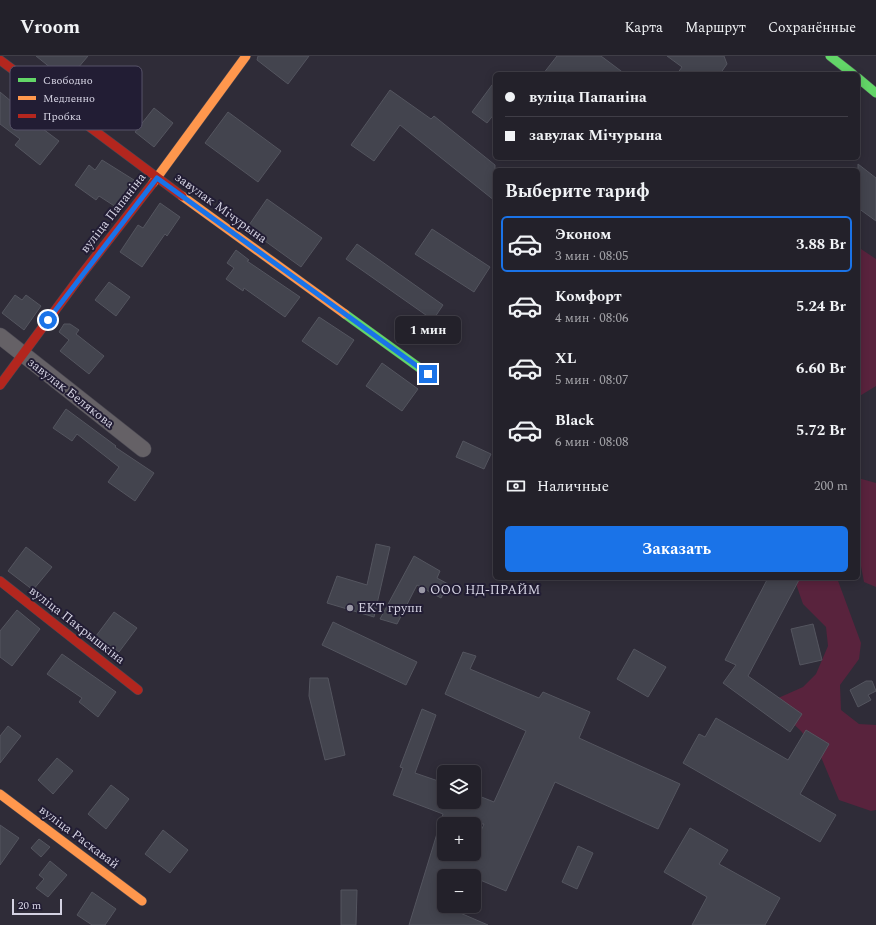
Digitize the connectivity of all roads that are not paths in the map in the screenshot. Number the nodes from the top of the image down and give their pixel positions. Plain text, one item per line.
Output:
1 (246, 56) edge
2 (830, 56) edge
3 (0, 60) edge
4 (10, 68) edge
5 (850, 72) edge
6 (860, 80) edge
7 (876, 93) edge
8 (93, 130) edge
9 (157, 178) junction
10 (0, 336) edge
11 (22, 354) junction
12 (428, 374) dead end
13 (0, 385) edge
14 (143, 449) dead end
15 (0, 580) edge
16 (138, 690) dead end
17 (0, 794) edge
18 (142, 900) dead end

1 - 9 street, вуліца Папаніна
2 - 5 street
3 - 4 street, завулак Мічурына
6 - 7 street
8 - 9 street, завулак Мічурына
9 - 11 street, вуліца Папаніна
9 - 12 street, завулак Мічурына
10 - 11 street, завулак Белякова
11 - 13 street, вуліца Папаніна
11 - 14 street, завулак Белякова
15 - 16 street, вуліца Пакрышкіна
17 - 18 street, вуліца Раскавай

